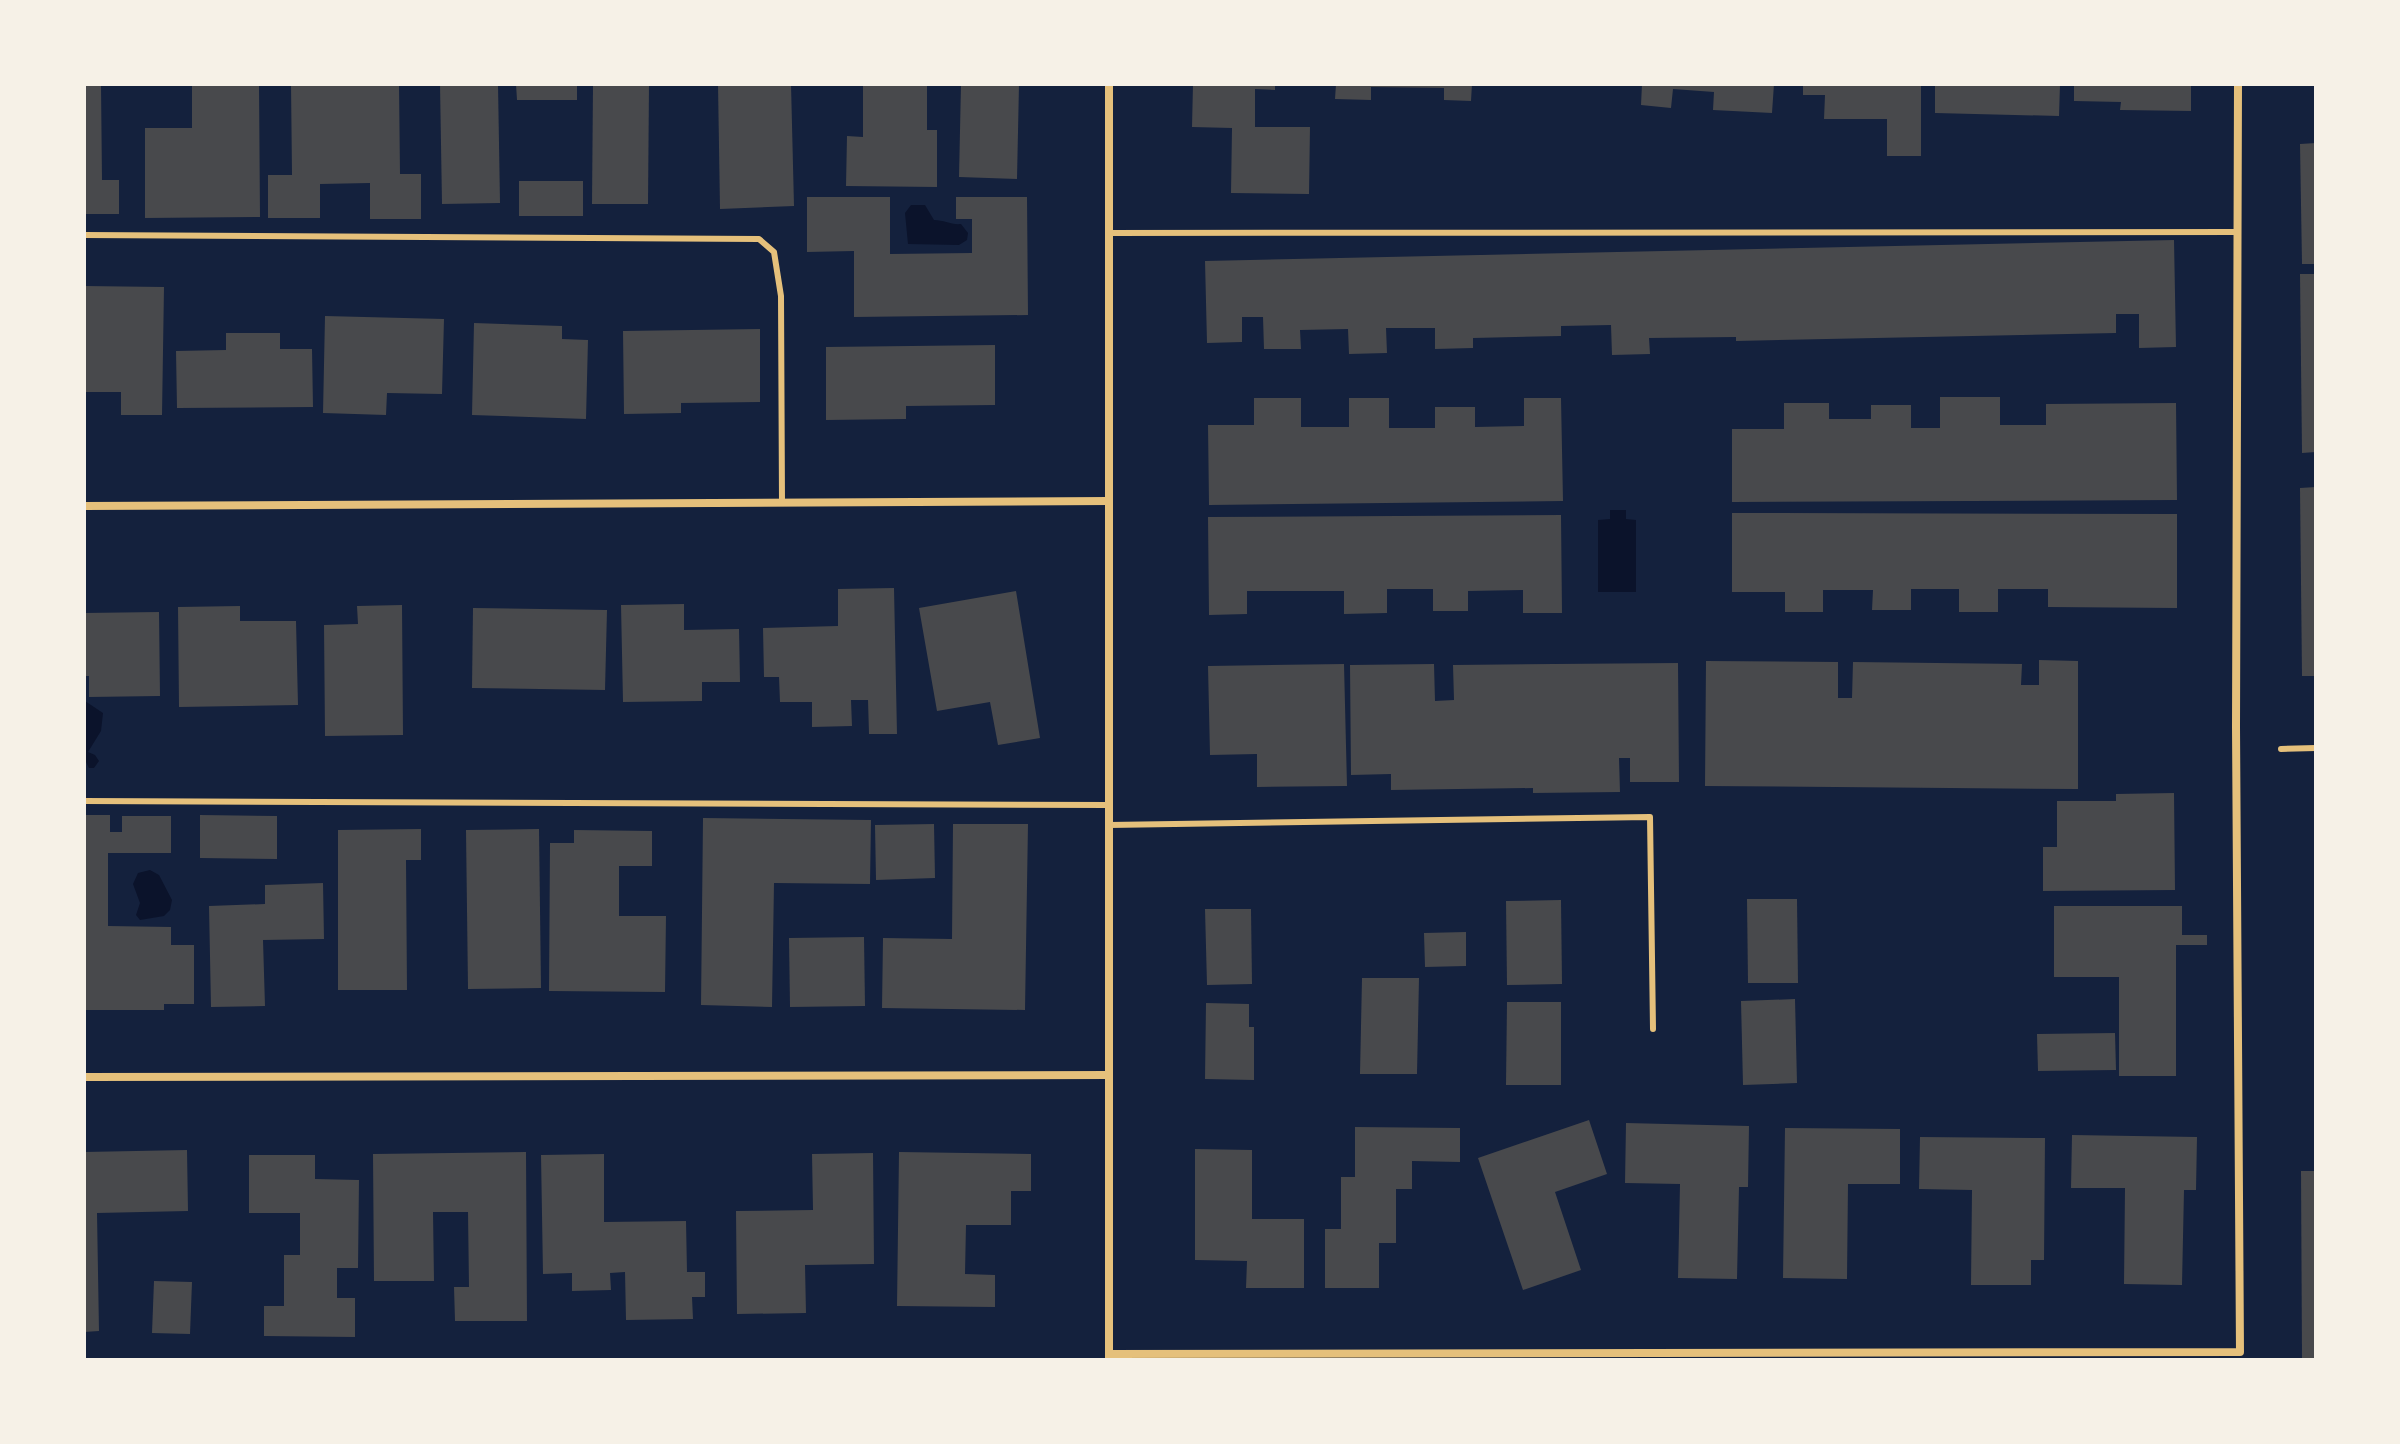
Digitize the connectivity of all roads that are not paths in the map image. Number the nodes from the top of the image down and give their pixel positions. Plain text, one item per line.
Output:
1 (1109, 84) edge
2 (2238, 84) edge
3 (2237, 232) junction
4 (1109, 233) junction
5 (84, 235) edge
6 (1109, 501) junction
7 (782, 503) junction
8 (84, 506) edge
9 (2316, 748) edge
10 (2281, 749) dead end
11 (84, 801) edge
12 (1109, 805) junction
13 (1109, 825) junction
14 (1653, 1029) dead end
15 (1109, 1075) junction
16 (84, 1077) edge
17 (1686, 1356) edge
18 (1109, 1357) edge
19 (1340, 1357) edge

1 - 4 street
2 - 3 street
3 - 4 lane
3 - 17 street
4 - 6 street
5 - 7 lane
6 - 7 street
6 - 12 street
7 - 8 street
9 - 10 lane
11 - 12 lane
12 - 13 street
13 - 14 lane
13 - 15 street
15 - 16 street
15 - 18 street
17 - 19 street
18 - 19 street

